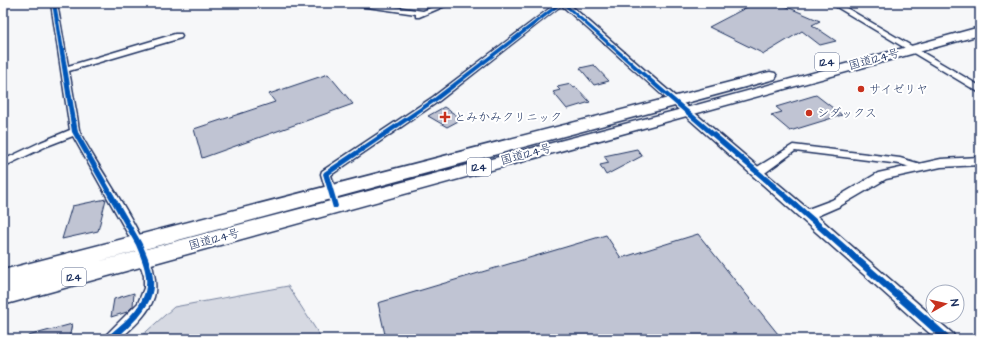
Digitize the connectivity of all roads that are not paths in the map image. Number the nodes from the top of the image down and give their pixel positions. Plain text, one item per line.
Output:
1 (54, 3) edge
2 (352, 3) edge
3 (449, 3) edge
4 (562, 3) edge
5 (833, 3) edge
6 (392, 6) edge
7 (424, 13) junction
8 (417, 16) dead end
9 (980, 21) edge
10 (980, 31) edge
11 (178, 36) dead end
12 (906, 46) junction
13 (66, 69) junction
14 (980, 90) edge
15 (681, 107) junction
16 (75, 132) junction
17 (980, 161) edge
18 (3, 164) edge
19 (920, 167) junction
20 (758, 172) junction
21 (333, 199) junction
22 (807, 215) junction
23 (142, 251) junction
24 (3, 279) edge
25 (3, 296) edge
26 (111, 339) edge
27 (947, 339) edge

1 - 13 street
2 - 6 street
3 - 7 street
4 - 15 street
4 - 21 street
5 - 12 street
6 - 7 street
7 - 8 street
9 - 12 highway, 国道124号 / 124
10 - 12 highway, 国道124号 / 124
11 - 13 street
12 - 14 street
12 - 15 highway, 国道124号 / 124
13 - 16 street
15 - 20 street
15 - 21 highway, 国道124号 / 124
16 - 18 street
16 - 23 street
17 - 19 street
19 - 20 street
19 - 22 street
20 - 22 street
21 - 23 highway, 国道124号 / 124
22 - 27 street
23 - 24 highway, 国道124号 / 124
23 - 25 highway, 国道124号 / 124
23 - 26 street

